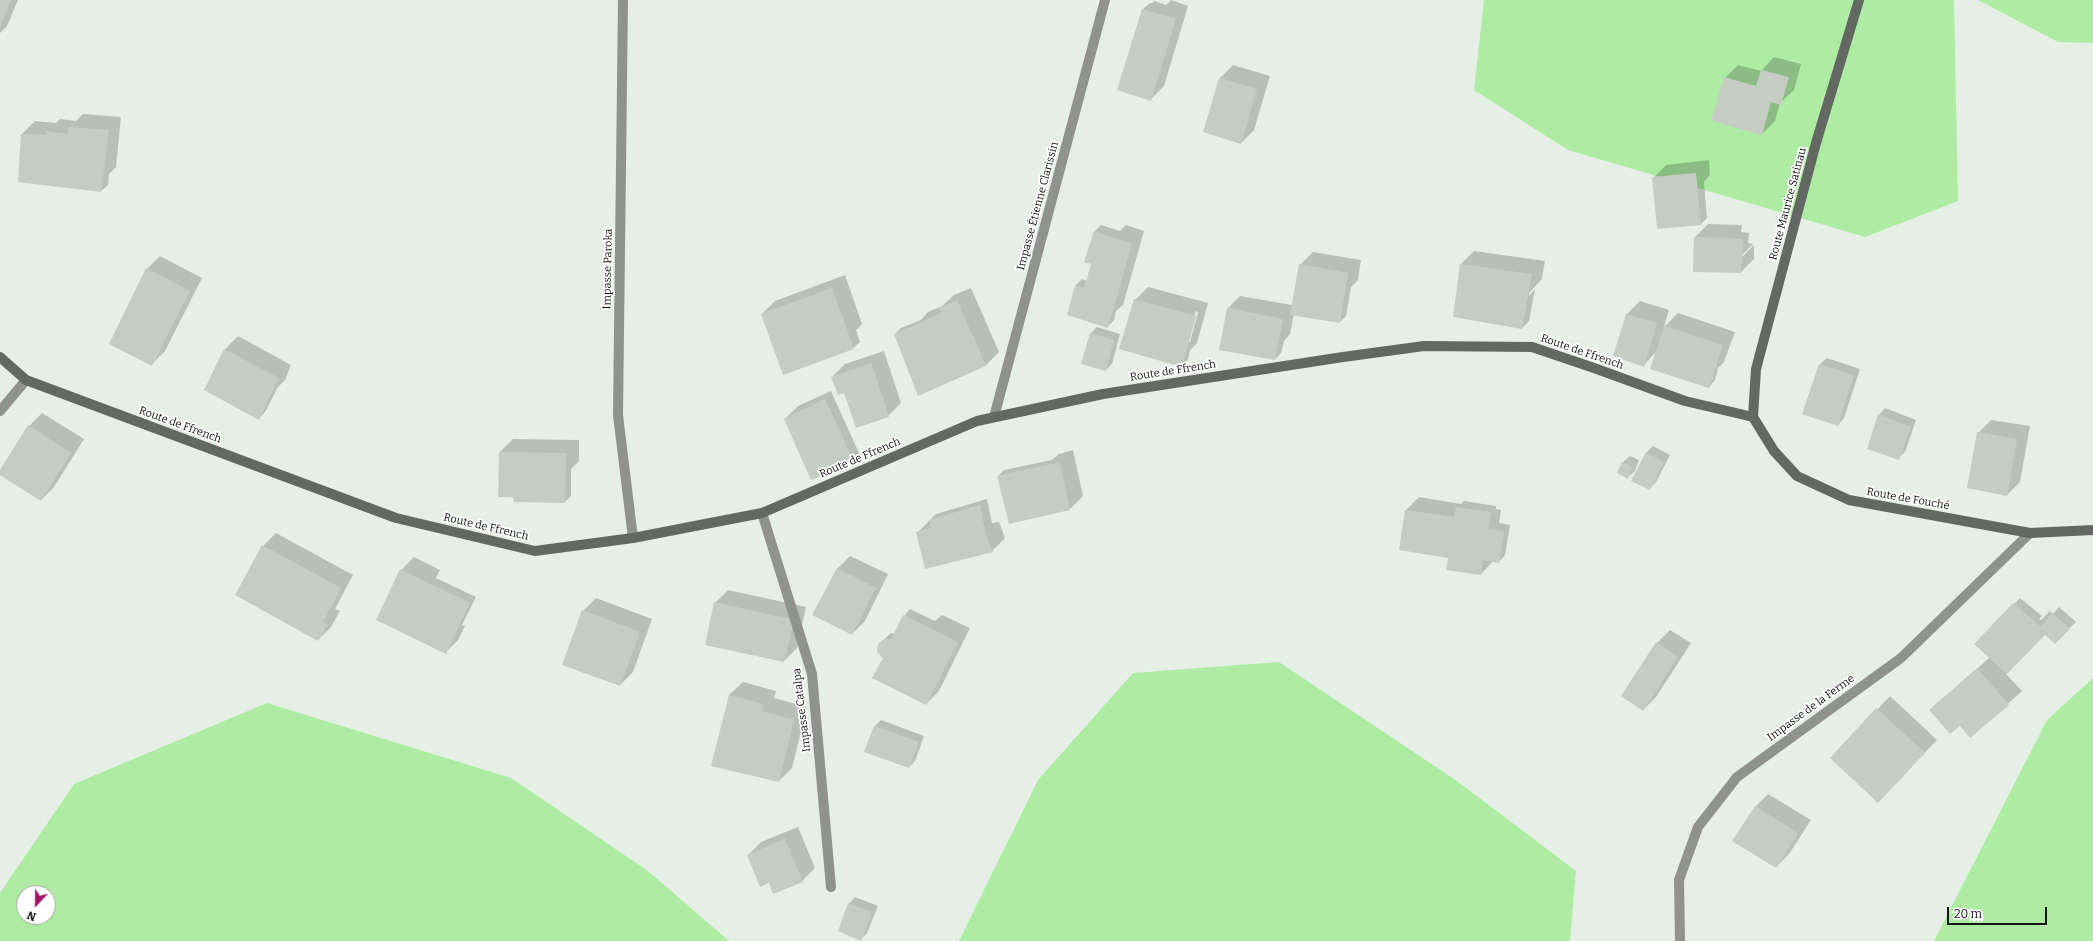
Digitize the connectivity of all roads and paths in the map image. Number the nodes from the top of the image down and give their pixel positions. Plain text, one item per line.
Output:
1 (623, 0) edge
2 (1106, 0) edge
3 (1859, 0) edge
4 (0, 357) edge
5 (26, 380) junction
6 (0, 411) edge
7 (994, 417) junction
8 (1753, 417) junction
9 (762, 513) junction
10 (2093, 530) edge
11 (2030, 533) junction
12 (633, 538) junction
13 (831, 887) dead end
14 (1680, 941) edge

1 - 12 street, Impasse Paroka
2 - 7 street, Impasse Étienne Clarissin
3 - 8 main road, Route Maurice Satinau
4 - 5 main road, Route de Ffrench
5 - 6 street
5 - 12 main road, Route de Ffrench
7 - 8 main road, Route de Ffrench
7 - 9 main road, Route de Ffrench
8 - 11 main road, Route de Fouché
9 - 12 main road, Route de Ffrench
9 - 13 street, Impasse Catalpa
10 - 11 main road, Route de Fouché
11 - 14 street, Impasse de la Ferme

